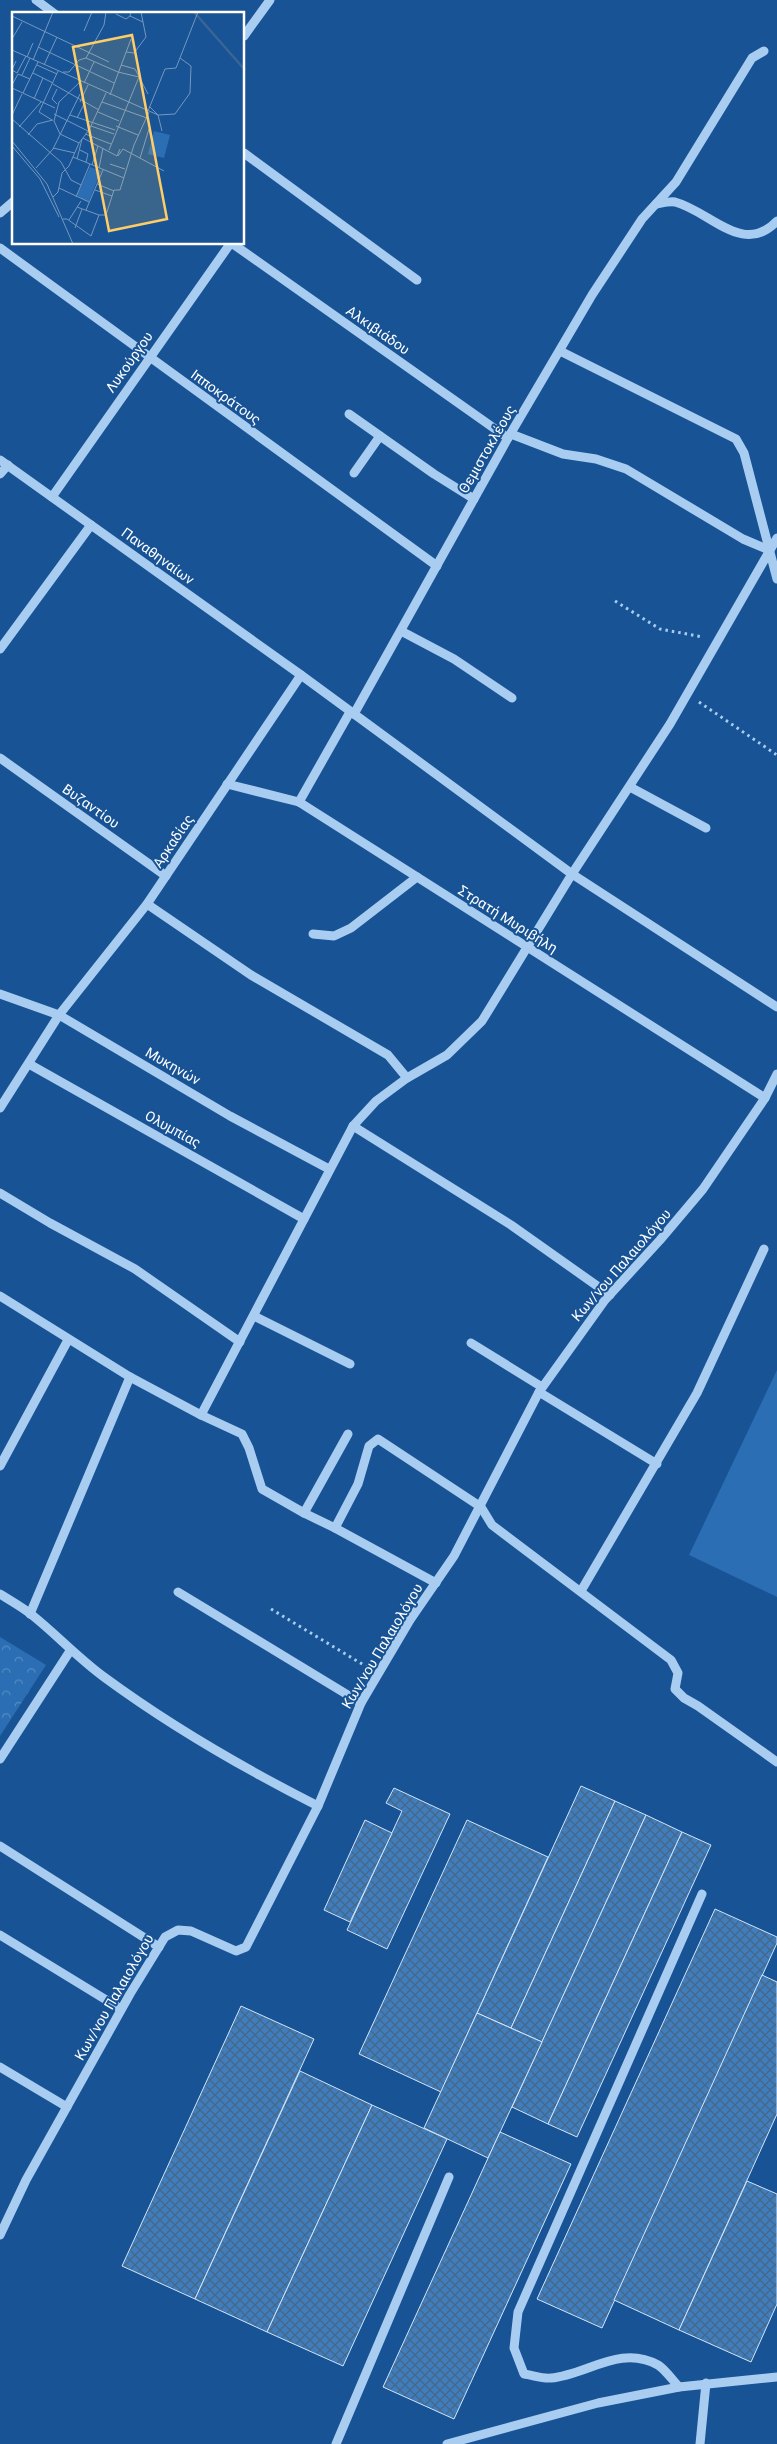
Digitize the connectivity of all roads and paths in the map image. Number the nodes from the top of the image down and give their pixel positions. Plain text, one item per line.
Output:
1 (36, 0) edge
2 (270, 0) edge
3 (52, 12) edge
4 (245, 35) edge
5 (764, 51) dead end
6 (245, 154) edge
7 (12, 203) edge
8 (656, 204) junction
9 (0, 213) edge
10 (777, 221) edge
11 (230, 245) edge
12 (232, 245) edge
13 (0, 248) edge
14 (417, 280) dead end
15 (560, 351) junction
16 (149, 358) junction
17 (349, 414) dead end
18 (380, 436) junction
19 (510, 436) junction
20 (4, 462) edge
21 (354, 473) dead end
22 (0, 474) edge
23 (52, 496) junction
24 (474, 499) junction
25 (91, 525) junction
26 (777, 538) edge
27 (769, 550) junction
28 (437, 566) junction
29 (777, 579) edge
30 (615, 601) dead end
31 (401, 631) junction
32 (720, 639) junction
33 (0, 650) edge
34 (301, 675) junction
35 (688, 695) junction
36 (512, 698) dead end
37 (352, 713) junction
38 (777, 755) edge
39 (0, 758) edge
40 (228, 784) junction
41 (630, 787) junction
42 (299, 802) junction
43 (706, 828) dead end
44 (572, 874) junction
45 (166, 876) junction
46 (417, 877) junction
47 (147, 904) junction
48 (313, 934) dead end
49 (528, 948) junction
50 (0, 994) edge
51 (777, 1007) edge
52 (59, 1015) junction
53 (29, 1064) junction
54 (777, 1074) edge
55 (407, 1078) junction
56 (765, 1098) junction
57 (0, 1108) edge
58 (353, 1126) junction
59 (329, 1169) junction
60 (0, 1193) edge
61 (304, 1219) junction
62 (764, 1249) dead end
63 (610, 1294) junction
64 (0, 1296) edge
65 (254, 1316) junction
66 (68, 1340) junction
67 (240, 1342) junction
68 (471, 1343) dead end
69 (350, 1364) dead end
70 (130, 1377) junction
71 (541, 1389) junction
72 (200, 1416) junction
73 (348, 1434) dead end
74 (657, 1464) junction
75 (0, 1466) edge
76 (481, 1507) junction
77 (304, 1513) junction
78 (335, 1528) junction
79 (436, 1583) junction
80 (581, 1591) junction
81 (178, 1592) dead end
82 (0, 1594) edge
83 (271, 1609) dead end
84 (30, 1614) junction
85 (70, 1651) junction
86 (378, 1675) junction
87 (361, 1704) junction
88 (0, 1759) edge
89 (777, 1762) edge
90 (318, 1806) junction
91 (0, 1846) edge
92 (702, 1894) dead end
93 (0, 1935) edge
94 (158, 1947) junction
95 (121, 2009) junction
96 (0, 2067) edge
97 (67, 2107) junction
98 (449, 2177) dead end
99 (0, 2235) edge
100 (777, 2377) edge
101 (706, 2383) junction
102 (679, 2387) junction
103 (336, 2444) edge
104 (447, 2444) edge
105 (700, 2444) edge

1 - 3 street
2 - 4 street
5 - 8 street, Θεμιστοκλέους
6 - 14 street
7 - 9 street
8 - 10 street
8 - 15 street, Θεμιστοκλέους
11 - 16 street, Λυκούργου
12 - 19 street, Αλκιβιάδου
13 - 16 street, Ιπποκράτους
15 - 19 street, Θεμιστοκλέους
15 - 27 street
16 - 23 street, Λυκούργου
16 - 28 street, Ιπποκράτους
17 - 18 street
18 - 21 street
18 - 24 street
19 - 24 street, Θεμιστοκλέους
19 - 27 street, Αλκιβιάδου
20 - 22 street
20 - 23 street, Παναθηναίων
23 - 25 street, Παναθηναίων
24 - 28 street, Θεμιστοκλέους
25 - 33 street
25 - 34 street, Παναθηναίων
26 - 27 street
27 - 29 street
27 - 32 street
28 - 31 street, Θεμιστοκλέους
30 - 32 path
31 - 36 street
31 - 37 street, Θεμιστοκλέους
32 - 35 street
34 - 37 street, Παναθηναίων
34 - 40 street, Αρκαδίας
35 - 38 path
35 - 41 street
37 - 42 street, Θεμιστοκλέους
37 - 44 street, Παναθηναίων
39 - 45 street, Βυζαντίου
40 - 42 street, Στρατή Μυριβήλη
40 - 45 street, Αρκαδίας
41 - 43 street
41 - 44 street
42 - 46 street, Στρατή Μυριβήλη
44 - 49 street
44 - 51 street, Παναθηναίων
45 - 47 street, Αρκαδίας
46 - 48 street
46 - 49 street, Στρατή Μυριβήλη
47 - 52 street, Αρκαδίας
47 - 55 street
49 - 55 street
49 - 56 street, Στρατή Μυριβήλη
50 - 52 street, Μυκηνών
52 - 53 street, Αρκαδίας
52 - 59 street, Μυκηνών
53 - 57 street, Αρκαδίας
53 - 61 street, Ολυμπίας
54 - 56 street, Κων/νου Παλαιολόγου
55 - 58 street
56 - 63 street, Κων/νου Παλαιολόγου
58 - 59 street
58 - 63 street
59 - 61 street
60 - 67 street
61 - 65 street
62 - 74 street
63 - 71 street, Κων/νου Παλαιολόγου
64 - 66 street
65 - 67 street
65 - 69 street
66 - 70 street
66 - 75 street
67 - 72 street
68 - 71 street
70 - 72 street
70 - 84 street
71 - 74 street
71 - 76 street, Κων/νου Παλαιολόγου
72 - 77 street
73 - 77 street
74 - 80 street
76 - 78 street
76 - 79 street, Κων/νου Παλαιολόγου
76 - 80 street
77 - 78 street
78 - 79 street
79 - 86 street, Κων/νου Παλαιολόγου
80 - 89 street
81 - 87 street
82 - 84 street
83 - 86 path
84 - 85 street
85 - 88 street
85 - 90 street
86 - 87 street, Κων/νου Παλαιολόγου
87 - 90 street, Κων/νου Παλαιολόγου
90 - 94 street, Κων/νου Παλαιολόγου
91 - 94 street
92 - 102 street
93 - 95 street
94 - 95 street, Κων/νου Παλαιολόγου
95 - 97 street, Κων/νου Παλαιολόγου
96 - 97 street
97 - 99 street, Κων/νου Παλαιολόγου
98 - 103 street
100 - 101 street
101 - 102 street
101 - 105 street
102 - 104 street

